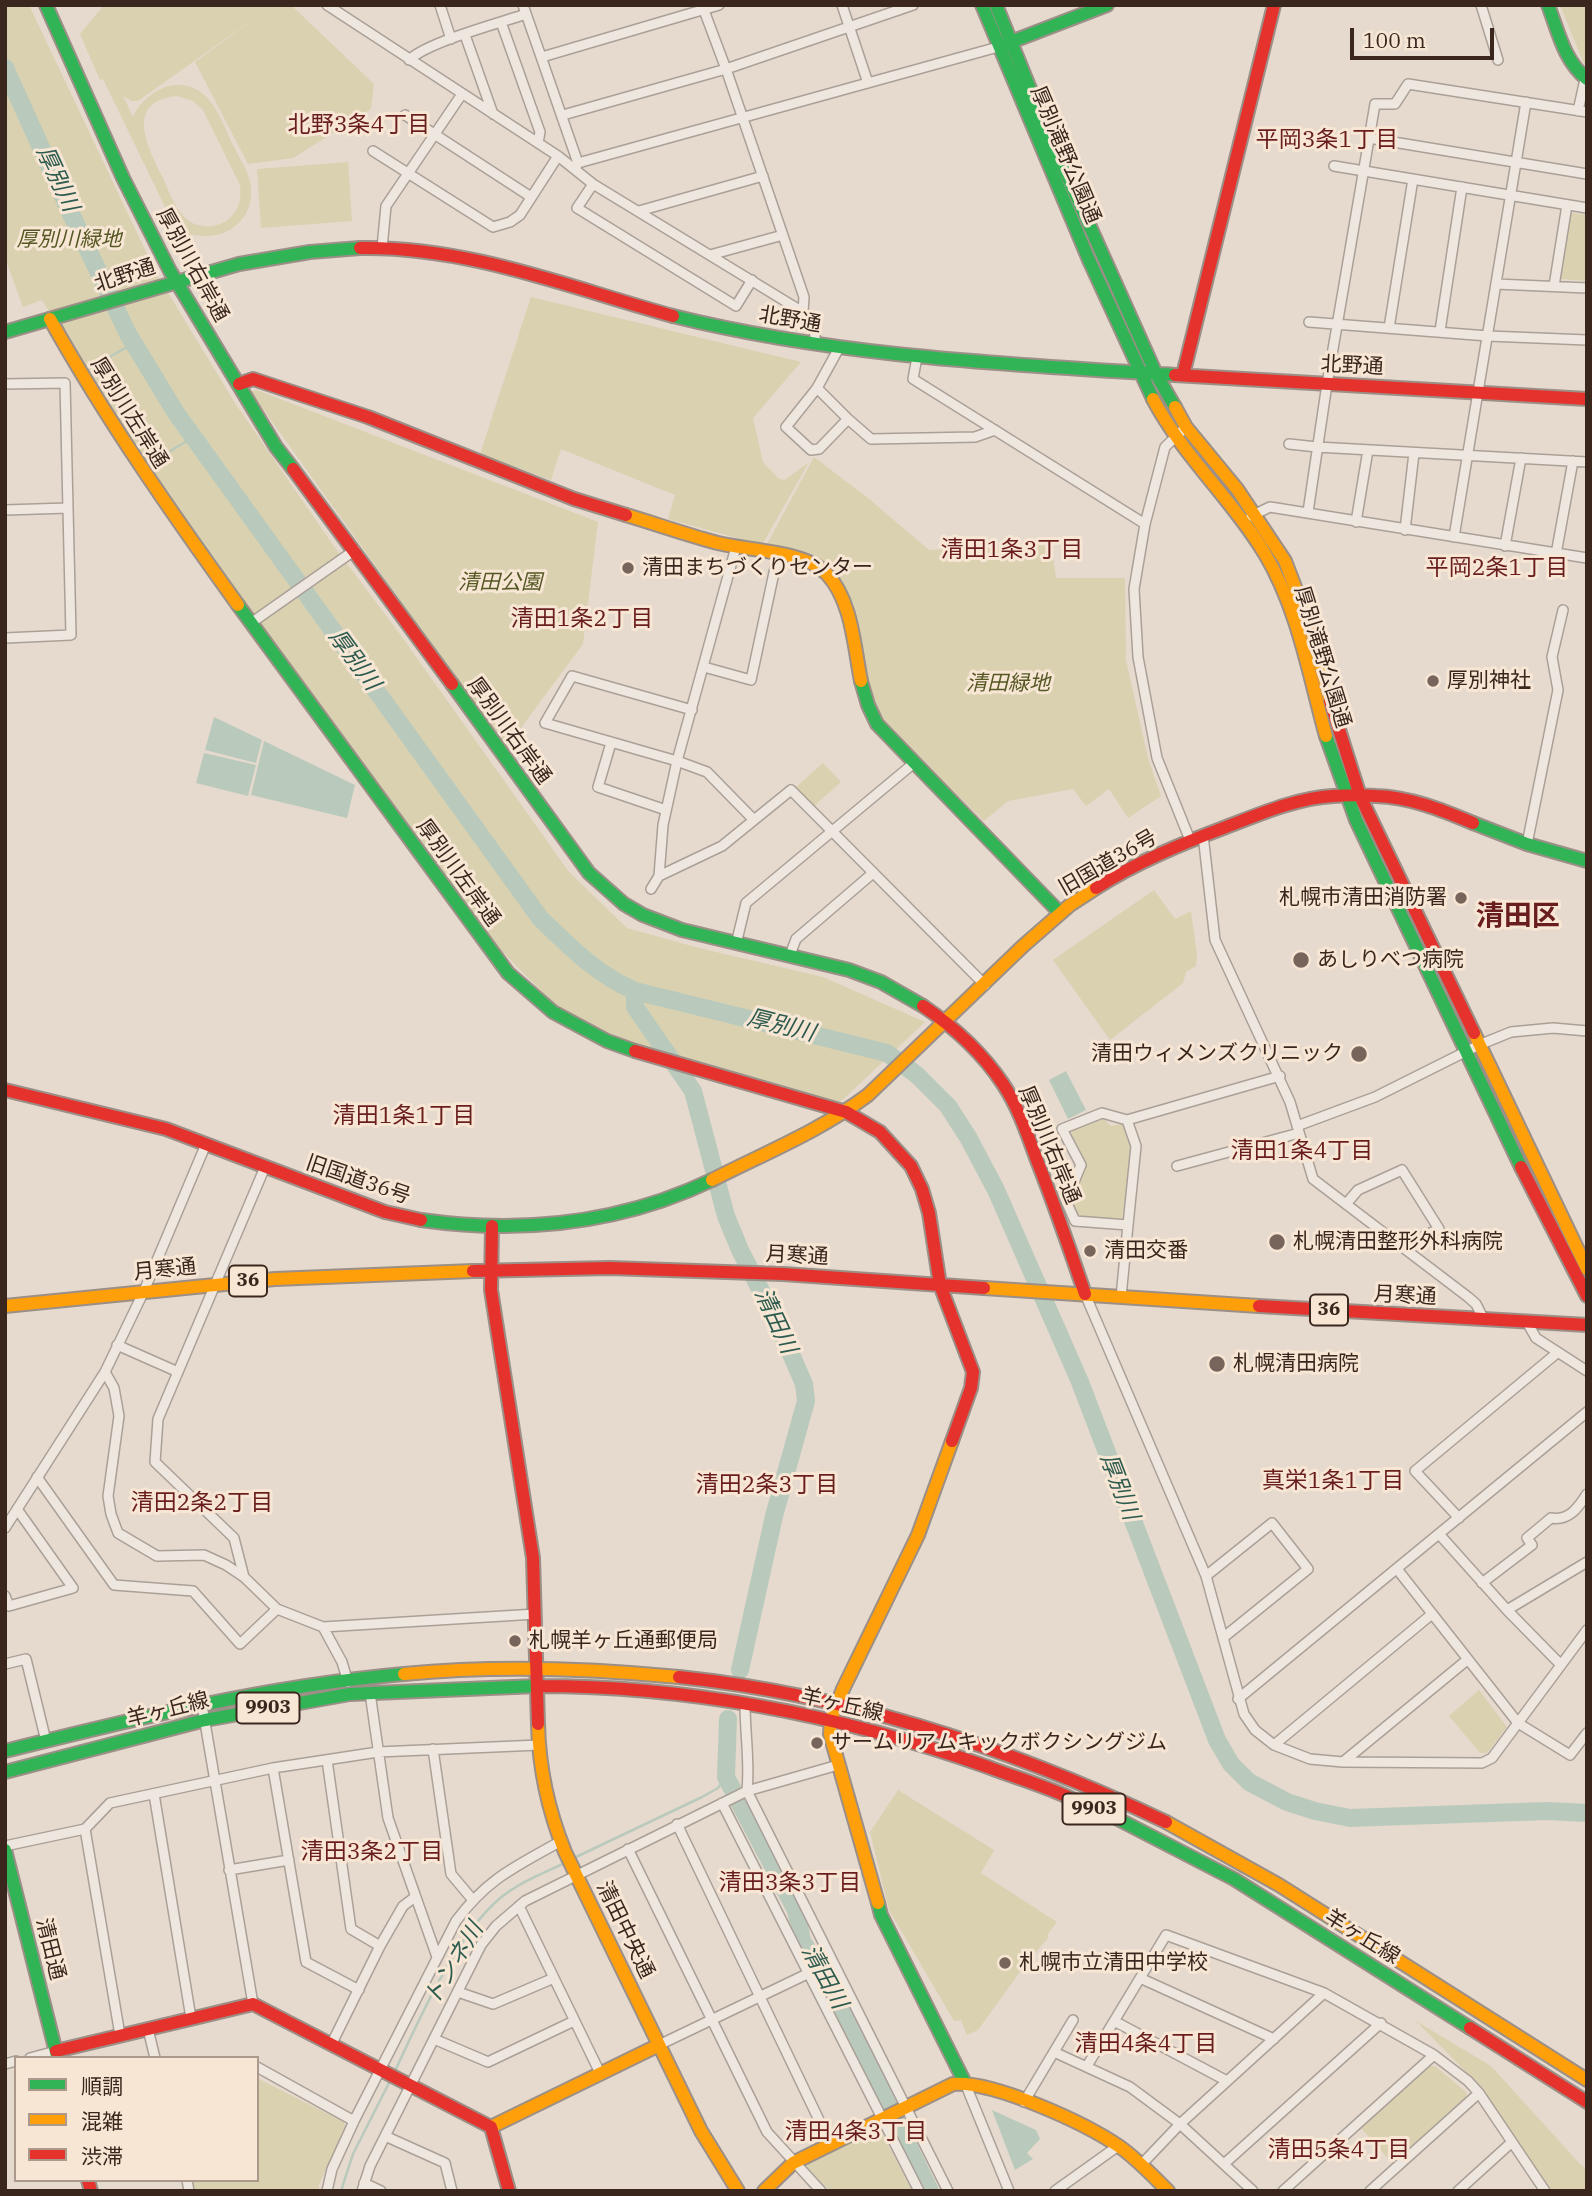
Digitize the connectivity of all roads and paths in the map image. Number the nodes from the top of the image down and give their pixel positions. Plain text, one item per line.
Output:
1 (46, 5) edge
2 (327, 5) edge
3 (440, 5) edge
4 (719, 5) edge
5 (842, 5) edge
6 (913, 5) edge
7 (982, 5) edge
8 (996, 5) edge
9 (1274, 5) edge
10 (1480, 5) edge
11 (1548, 5) edge
12 (1100, 6) edge
13 (703, 8) edge
14 (525, 10) edge
15 (501, 22) junction
16 (849, 27) junction
17 (465, 35) junction
18 (451, 39) junction
19 (1011, 41) junction
20 (998, 47) junction
21 (542, 57) junction
22 (409, 60) junction
23 (1498, 60) dead end
24 (726, 69) junction
25 (1586, 79) edge
26 (868, 83) junction
27 (462, 94) junction
28 (1026, 95) junction
29 (1526, 102) junction
30 (1582, 112) edge
31 (405, 114) dead end
32 (493, 114) junction
33 (563, 115) junction
34 (743, 117) junction
35 (435, 134) junction
36 (1369, 138) junction
37 (538, 143) junction
38 (373, 151) dead end
39 (558, 156) junction
40 (1517, 163) junction
41 (577, 166) junction
42 (1334, 166) dead end
43 (1363, 172) junction
44 (409, 173) junction
45 (1587, 174) edge
46 (763, 176) junction
47 (1413, 179) junction
48 (593, 184) junction
49 (1462, 187) junction
50 (531, 197) junction
51 (1511, 197) junction
52 (1567, 205) junction
53 (1587, 208) edge
54 (639, 211) junction
55 (783, 236) junction
56 (382, 248) junction
57 (710, 255) junction
58 (176, 280) junction
59 (752, 280) junction
60 (1496, 284) junction
61 (1554, 286) junction
62 (1587, 288) edge
63 (803, 312) junction
64 (50, 319) junction
65 (1309, 322) dead end
66 (1338, 324) junction
67 (1389, 328) junction
68 (1440, 331) junction
69 (5, 332) edge
70 (1488, 336) junction
71 (1587, 340) edge
72 (816, 344) junction
73 (839, 348) junction
74 (917, 357) junction
75 (1139, 373) junction
76 (1156, 374) junction
77 (1183, 375) junction
78 (5, 384) edge
79 (239, 384) junction
80 (1326, 384) junction
81 (817, 388) junction
82 (1478, 393) junction
83 (1587, 399) edge
84 (848, 419) junction
85 (1186, 426) junction
86 (995, 430) junction
87 (1176, 436) junction
88 (1289, 444) dead end
89 (1317, 447) junction
90 (1368, 450) junction
91 (1415, 453) junction
92 (1467, 456) junction
93 (1521, 458) junction
94 (1573, 461) junction
95 (1587, 462) edge
96 (68, 508) junction
97 (5, 510) edge
98 (1308, 512) junction
99 (1249, 517) junction
100 (1356, 522) junction
101 (1145, 524) junction
102 (1405, 530) junction
103 (1454, 537) junction
104 (1505, 546) junction
105 (736, 547) junction
106 (355, 550) junction
107 (778, 554) junction
108 (1556, 554) junction
109 (1587, 558) edge
110 (1563, 610) dead end
111 (251, 623) junction
112 (5, 638) edge
113 (704, 667) junction
114 (692, 710) junction
115 (611, 743) junction
116 (677, 761) junction
117 (914, 763) junction
118 (1347, 796) junction
119 (1360, 796) junction
120 (666, 810) junction
121 (754, 820) junction
122 (832, 832) junction
123 (1203, 835) junction
124 (1190, 841) junction
125 (1527, 844) junction
126 (1587, 861) edge
127 (873, 873) junction
128 (659, 876) junction
129 (651, 889) dead end
130 (1060, 914) junction
131 (736, 944) junction
132 (790, 956) junction
133 (985, 985) junction
134 (945, 1022) junction
135 (1587, 1031) edge
136 (1473, 1048) junction
137 (1280, 1076) junction
138 (5, 1090) edge
139 (846, 1112) junction
140 (1127, 1120) junction
141 (1298, 1129) junction
142 (206, 1143) junction
143 (1177, 1166) dead end
144 (265, 1167) junction
145 (1539, 1170) junction
146 (1526, 1177) junction
147 (1346, 1204) junction
148 (1128, 1225) junction
149 (492, 1226) junction
150 (1401, 1247) junction
151 (1587, 1269) edge
152 (492, 1270) junction
153 (216, 1284) junction
154 (940, 1285) junction
155 (144, 1291) junction
156 (1085, 1294) junction
157 (1587, 1296) edge
158 (1121, 1297) junction
159 (5, 1306) edge
160 (1484, 1320) junction
161 (1527, 1322) junction
162 (1587, 1325) edge
163 (117, 1345) junction
164 (1557, 1353) junction
165 (1587, 1371) edge
166 (105, 1372) junction
167 (178, 1372) junction
168 (1587, 1412) edge
169 (37, 1477) junction
170 (1587, 1494) edge
171 (17, 1509) junction
172 (1459, 1518) junction
173 (5, 1528) edge
174 (1439, 1534) junction
175 (1587, 1562) edge
176 (1397, 1569) junction
177 (1206, 1576) junction
178 (244, 1577) junction
179 (1482, 1583) junction
180 (5, 1596) edge
181 (277, 1609) junction
182 (1507, 1610) junction
183 (536, 1614) junction
184 (1432, 1614) junction
185 (323, 1627) junction
186 (1587, 1630) edge
187 (1224, 1637) junction
188 (1467, 1660) junction
189 (5, 1664) edge
190 (1560, 1665) junction
191 (536, 1667) junction
192 (347, 1680) junction
193 (537, 1687) junction
194 (370, 1693) junction
195 (350, 1694) junction
196 (1238, 1699) junction
197 (838, 1703) junction
198 (745, 1704) junction
199 (202, 1705) junction
200 (205, 1720) junction
201 (831, 1720) junction
202 (1518, 1723) junction
203 (1587, 1733) edge
204 (46, 1741) junction
205 (538, 1745) junction
206 (1274, 1745) junction
207 (433, 1749) junction
208 (5, 1751) edge
209 (378, 1752) junction
210 (327, 1760) junction
211 (1343, 1762) junction
212 (838, 1765) junction
213 (273, 1768) junction
214 (5, 1772) edge
215 (215, 1780) junction
216 (744, 1792) junction
217 (154, 1794) junction
218 (726, 1801) junction
219 (677, 1824) junction
220 (85, 1829) junction
221 (563, 1847) junction
222 (5, 1848) edge
223 (628, 1849) junction
224 (289, 1860) junction
225 (229, 1870) junction
226 (575, 1872) junction
227 (415, 1897) junction
228 (472, 1899) junction
229 (519, 1906) junction
230 (380, 1946) junction
231 (437, 1957) junction
232 (829, 1963) junction
233 (811, 1972) junction
234 (554, 1978) junction
235 (1140, 1978) junction
236 (359, 1990) junction
237 (458, 1992) junction
238 (1324, 1993) junction
239 (760, 1996) junction
240 (253, 2004) junction
241 (191, 2018) junction
242 (710, 2020) junction
243 (1073, 2020) dead end
244 (574, 2021) junction
245 (1114, 2021) junction
246 (1381, 2023) junction
247 (148, 2029) junction
248 (120, 2035) junction
249 (434, 2039) junction
250 (1274, 2039) junction
251 (332, 2043) junction
252 (659, 2045) junction
253 (1054, 2052) junction
254 (57, 2054) edge
255 (1434, 2055) junction
256 (155, 2056) edge
257 (1087, 2066) junction
258 (259, 2068) edge
259 (383, 2070) junction
260 (601, 2075) junction
261 (1587, 2080) edge
262 (1227, 2081) junction
263 (406, 2082) junction
264 (965, 2084) junction
265 (1479, 2093) junction
266 (1024, 2102) junction
267 (1587, 2102) edge
268 (904, 2108) junction
269 (885, 2118) junction
270 (354, 2121) junction
271 (1180, 2124) junction
272 (491, 2126) junction
273 (385, 2136) junction
274 (1512, 2142) junction
275 (831, 2145) junction
276 (1118, 2146) junction
277 (793, 2163) junction
278 (1224, 2164) junction
279 (1141, 2165) junction
280 (363, 2187) edge
281 (327, 2191) edge
282 (382, 2191) edge
283 (452, 2191) edge
284 (509, 2191) edge
285 (738, 2191) edge
286 (764, 2191) edge
287 (821, 2191) edge
288 (919, 2191) edge
289 (948, 2191) edge
290 (1009, 2191) edge
291 (1055, 2191) edge
292 (1168, 2191) edge
293 (1252, 2191) edge
294 (1283, 2191) edge
295 (1370, 2191) edge
296 (1458, 2191) edge
297 (1545, 2191) edge

1 - 58 main road, 厚別川右岸通
2 - 22 street
3 - 18 street
4 - 13 street
5 - 16 street
6 - 16 street
7 - 20 main road, 厚別滝野公園通
8 - 19 main road, 厚別滝野公園通
9 - 77 main road
10 - 23 street
11 - 25 main road
12 - 19 main road
13 - 21 street
13 - 24 street
14 - 15 street
14 - 21 street
15 - 17 street
15 - 37 street
16 - 24 street
16 - 26 street
17 - 18 street
17 - 32 street
18 - 22 street
19 - 20 main road
19 - 28 main road, 厚別滝野公園通
20 - 26 street
20 - 28 main road, 厚別滝野公園通
21 - 33 street
22 - 27 street
24 - 33 street
24 - 34 street
25 - 30 street
26 - 34 street
27 - 32 street
27 - 35 street
28 - 75 main road, 厚別滝野公園通
28 - 76 main road, 厚別滝野公園通
29 - 30 street
29 - 36 street
29 - 40 street
31 - 35 street
32 - 37 street
33 - 41 street
34 - 41 street
34 - 46 street
35 - 44 street
35 - 50 street
36 - 40 street
36 - 43 street
37 - 39 street
38 - 44 street
39 - 41 street
39 - 50 street
40 - 45 street
40 - 51 street
41 - 48 street
42 - 43 street
43 - 47 street
43 - 66 street
44 - 50 street
44 - 56 street
46 - 54 street
46 - 55 street
47 - 49 street
47 - 67 street
48 - 54 street
48 - 59 street
49 - 51 street
49 - 68 street
51 - 52 street
51 - 60 street
52 - 53 street
52 - 61 street
54 - 57 street
55 - 57 street
55 - 63 street
56 - 58 main road, 北野通
56 - 72 main road, 北野通
57 - 59 street
58 - 64 main road, 北野通
58 - 79 main road, 厚別川右岸通
59 - 63 street
60 - 61 street
60 - 70 street
61 - 62 street
63 - 72 street
64 - 69 main road, 北野通
64 - 111 main road, 厚別川左岸通
65 - 66 street
66 - 67 street
66 - 80 street
67 - 68 street
68 - 70 street
70 - 71 street
70 - 82 street
72 - 73 main road, 北野通
73 - 74 main road, 北野通
73 - 81 street
74 - 75 main road, 北野通
74 - 86 street
75 - 76 main road, 北野通
75 - 87 main road, 厚別滝野公園通
76 - 77 main road, 北野通
76 - 85 main road, 厚別滝野公園通
77 - 80 main road, 北野通
78 - 96 street
79 - 105 main road
79 - 106 main road, 厚別川右岸通
80 - 82 main road, 北野通
80 - 89 street
81 - 84 street
81 - 84 street
82 - 83 main road, 北野通
82 - 92 street
84 - 86 street
85 - 87 street
85 - 99 main road, 厚別滝野公園通
86 - 101 street
87 - 99 main road, 厚別滝野公園通
87 - 101 street
88 - 89 street
89 - 90 street
89 - 98 street
90 - 91 street
90 - 100 street
91 - 92 street
91 - 102 street
92 - 93 street
92 - 103 street
93 - 94 street
93 - 104 street
94 - 95 street
94 - 108 street
96 - 97 street
96 - 112 street
98 - 99 street
98 - 100 street
99 - 118 main road, 厚別滝野公園通
99 - 119 main road, 厚別滝野公園通
100 - 102 street
101 - 124 street
102 - 103 street
103 - 104 street
104 - 108 street
105 - 107 main road
105 - 113 street
106 - 111 street
106 - 131 main road, 厚別川右岸通
107 - 113 street
107 - 117 main road
108 - 109 street
110 - 125 street
111 - 139 main road, 厚別川左岸通
113 - 114 street
114 - 115 street
114 - 116 street
115 - 116 street
115 - 120 street
116 - 120 street
116 - 121 street
117 - 122 street
117 - 130 main road
118 - 119 main road, 旧国道36号
118 - 123 main road, 旧国道36号
118 - 136 main road, 厚別滝野公園通
119 - 125 main road, 旧国道36号
119 - 136 main road, 厚別滝野公園通
120 - 128 street
121 - 122 street
121 - 128 street
122 - 127 street
122 - 131 street
123 - 124 main road, 旧国道36号
123 - 137 street
124 - 130 main road, 旧国道36号
125 - 126 main road, 旧国道36号
127 - 132 street
127 - 133 street
128 - 129 street
130 - 133 main road, 旧国道36号
131 - 132 main road, 厚別川右岸通
132 - 134 main road, 厚別川右岸通
133 - 134 main road, 旧国道36号
134 - 139 main road, 旧国道36号
134 - 156 main road, 厚別川右岸通
135 - 136 street
136 - 141 street
136 - 145 main road, 厚別滝野公園通
136 - 146 main road, 厚別滝野公園通
137 - 140 street
137 - 141 street
138 - 142 main road, 旧国道36号
139 - 149 main road, 旧国道36号
139 - 154 main road, 厚別川左岸通
140 - 148 street
140 - 148 street
141 - 143 street
141 - 147 street
142 - 144 main road, 旧国道36号
142 - 155 street
144 - 149 main road, 旧国道36号
144 - 153 street
145 - 146 main road
145 - 151 main road, 厚別滝野公園通
146 - 157 main road, 厚別滝野公園通
147 - 150 street
147 - 150 street
148 - 158 street
149 - 152 main road, 清田中央通
150 - 160 street
152 - 153 main road, 月寒通 / 36
152 - 154 main road, 月寒通 / 36
152 - 183 main road, 清田中央通
153 - 155 main road, 月寒通 / 36
153 - 167 street
154 - 156 main road, 月寒通 / 36
154 - 197 main road, 厚別川左岸通
155 - 159 main road, 月寒通 / 36
155 - 163 street
156 - 158 main road, 月寒通 / 36
156 - 177 street
158 - 160 main road, 月寒通 / 36
160 - 161 main road, 月寒通 / 36
161 - 162 main road, 月寒通 / 36
161 - 164 street
163 - 166 street
163 - 167 street
164 - 165 street
164 - 172 street
166 - 169 street
166 - 178 street
167 - 178 street
168 - 172 street
169 - 171 street
169 - 181 street
170 - 179 street
171 - 173 street
171 - 180 street
172 - 174 street
174 - 176 street
174 - 179 street
175 - 182 street
176 - 184 street
176 - 196 street
177 - 187 street
177 - 187 street
178 - 181 street
179 - 182 street
181 - 185 street
182 - 190 street
183 - 185 street
183 - 191 main road, 清田中央通
184 - 188 street
184 - 206 street
185 - 192 street
186 - 190 street
187 - 196 street
188 - 202 street
188 - 211 street
189 - 204 street
190 - 202 street
191 - 192 main road, 羊ヶ丘線 / 9903
191 - 193 main road, 清田中央通
191 - 197 main road, 羊ヶ丘線 / 9903
192 - 195 street
192 - 199 main road, 羊ヶ丘線 / 9903
193 - 194 main road, 羊ヶ丘線 / 9903
193 - 198 main road, 羊ヶ丘線 / 9903
193 - 205 main road, 清田中央通
194 - 195 main road, 羊ヶ丘線 / 9903
194 - 209 street
195 - 200 main road, 羊ヶ丘線 / 9903
196 - 206 street
197 - 201 main road, 厚別川左岸通
197 - 261 main road, 羊ヶ丘線 / 9903
198 - 201 main road, 羊ヶ丘線 / 9903
198 - 216 street
199 - 200 street
199 - 204 main road, 羊ヶ丘線 / 9903
200 - 214 main road, 羊ヶ丘線 / 9903
200 - 215 street
201 - 212 main road
201 - 267 main road, 羊ヶ丘線 / 9903
202 - 203 street
202 - 211 street
204 - 208 main road, 羊ヶ丘線 / 9903
205 - 207 street
205 - 221 main road, 清田中央通
206 - 211 street
207 - 209 street
207 - 228 street
209 - 210 street
209 - 227 street
210 - 213 street
210 - 230 street
212 - 216 street
212 - 264 main road
213 - 215 street
213 - 224 street
215 - 217 street
215 - 225 street
216 - 218 street
216 - 232 street
217 - 220 street
217 - 241 street
218 - 219 street
218 - 233 street
219 - 223 street
219 - 239 street
220 - 222 street
220 - 248 street
221 - 226 main road, 清田中央通
221 - 228 street
222 - 254 main road, 清田通
223 - 226 street
223 - 242 street
224 - 225 street
224 - 236 street
225 - 240 street
226 - 229 street
226 - 252 main road, 清田中央通
227 - 230 street
227 - 231 street
228 - 231 street
229 - 234 street
229 - 237 street
230 - 236 street
231 - 259 street
232 - 233 street
232 - 268 street
233 - 239 street
233 - 269 street
234 - 237 street
234 - 244 street
235 - 238 street
235 - 245 street
235 - 250 street
236 - 251 street
237 - 249 street
238 - 246 street
238 - 250 street
239 - 242 street
239 - 275 street
240 - 241 main road
240 - 251 main road
241 - 247 main road
242 - 252 street
242 - 277 street
243 - 253 street
244 - 249 street
244 - 260 street
245 - 257 street
245 - 262 street
246 - 255 street
246 - 278 street
247 - 248 main road
247 - 256 street
248 - 254 main road
249 - 263 street
250 - 262 street
251 - 259 main road
252 - 260 main road
252 - 285 main road, 清田中央通
253 - 257 street
253 - 266 street
255 - 265 street
255 - 294 street
257 - 271 street
258 - 270 street
259 - 263 main road
259 - 270 street
260 - 272 main road
262 - 271 street
263 - 272 main road
263 - 273 street
264 - 266 main road
264 - 268 main road
264 - 290 street
265 - 274 street
265 - 295 street
266 - 276 main road
268 - 269 main road
268 - 289 street
269 - 275 main road
269 - 288 street
270 - 281 street
271 - 278 street
271 - 279 street
272 - 284 main road
273 - 280 street
273 - 283 street
274 - 296 street
274 - 297 street
275 - 277 main road
276 - 279 main road
276 - 291 street
277 - 286 main road
277 - 287 street
278 - 293 street
279 - 292 main road
280 - 282 street

